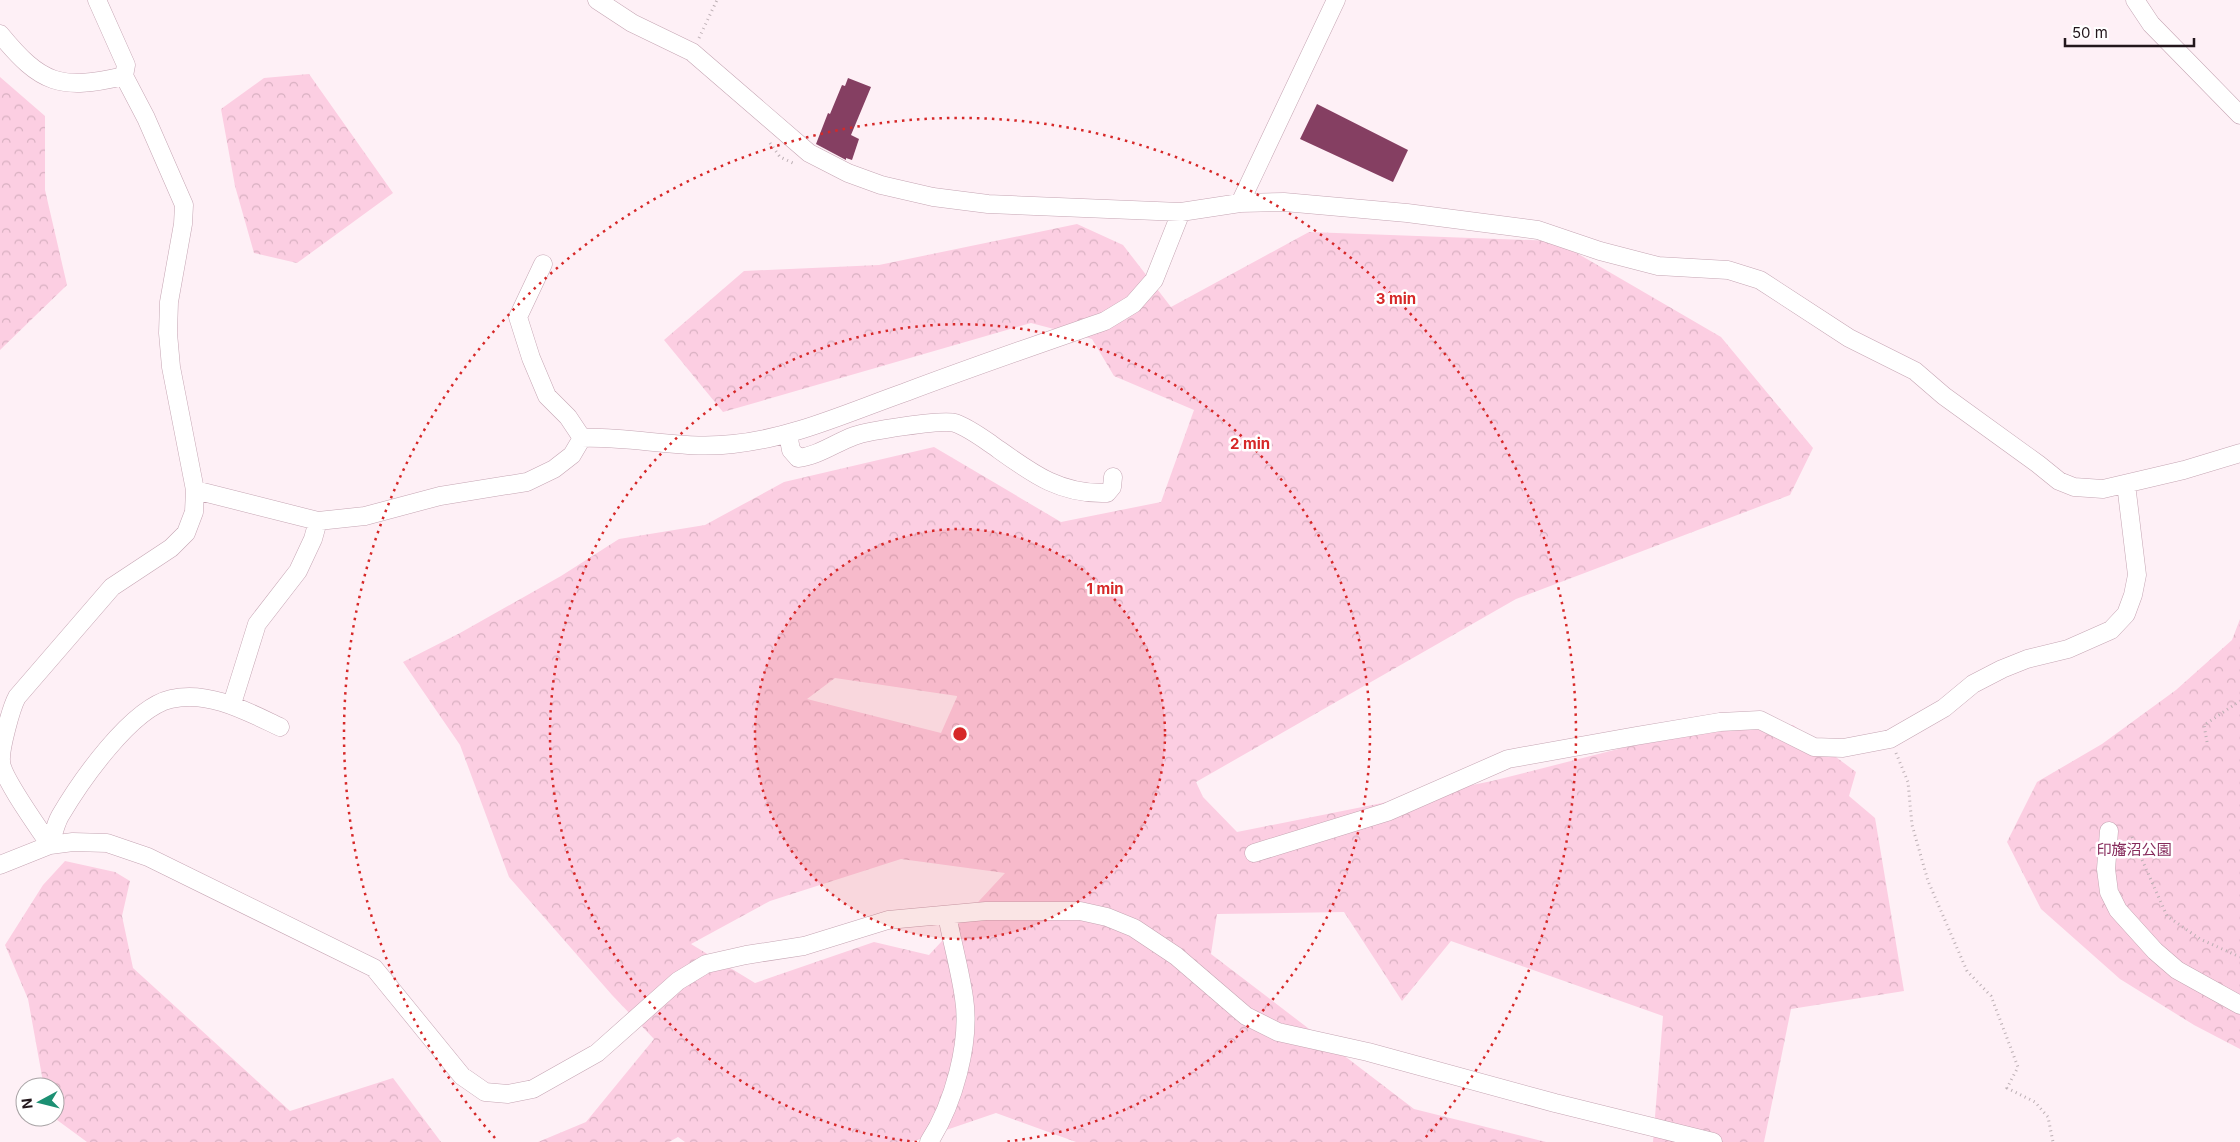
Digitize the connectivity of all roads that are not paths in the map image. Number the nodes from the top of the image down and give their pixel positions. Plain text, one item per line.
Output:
1 (97, 0) edge
2 (597, 0) edge
3 (1336, 0) edge
4 (2135, 0) edge
5 (0, 34) edge
6 (124, 76) junction
7 (2240, 115) edge
8 (1240, 203) junction
9 (1181, 212) junction
10 (543, 264) dead end
11 (788, 434) junction
12 (582, 438) junction
13 (2240, 453) edge
14 (1113, 477) dead end
15 (2126, 484) junction
16 (195, 490) junction
17 (318, 521) junction
18 (232, 704) junction
19 (280, 727) dead end
20 (2109, 831) dead end
21 (50, 845) junction
22 (1254, 853) dead end
23 (8, 863) edge
24 (0, 871) edge
25 (947, 915) junction
26 (2240, 1005) edge
27 (929, 1142) edge
28 (1713, 1142) edge

1 - 6 street
2 - 9 street
3 - 8 street
4 - 7 street
5 - 6 street
6 - 16 street
8 - 9 street
8 - 15 street
9 - 11 street
10 - 12 street
11 - 12 street
11 - 14 street
12 - 17 street
13 - 15 street
15 - 22 street
16 - 17 street
16 - 21 street
17 - 18 street
18 - 19 street
18 - 21 street
20 - 26 street
21 - 23 street
21 - 25 street
23 - 24 street
25 - 27 street
25 - 28 street

